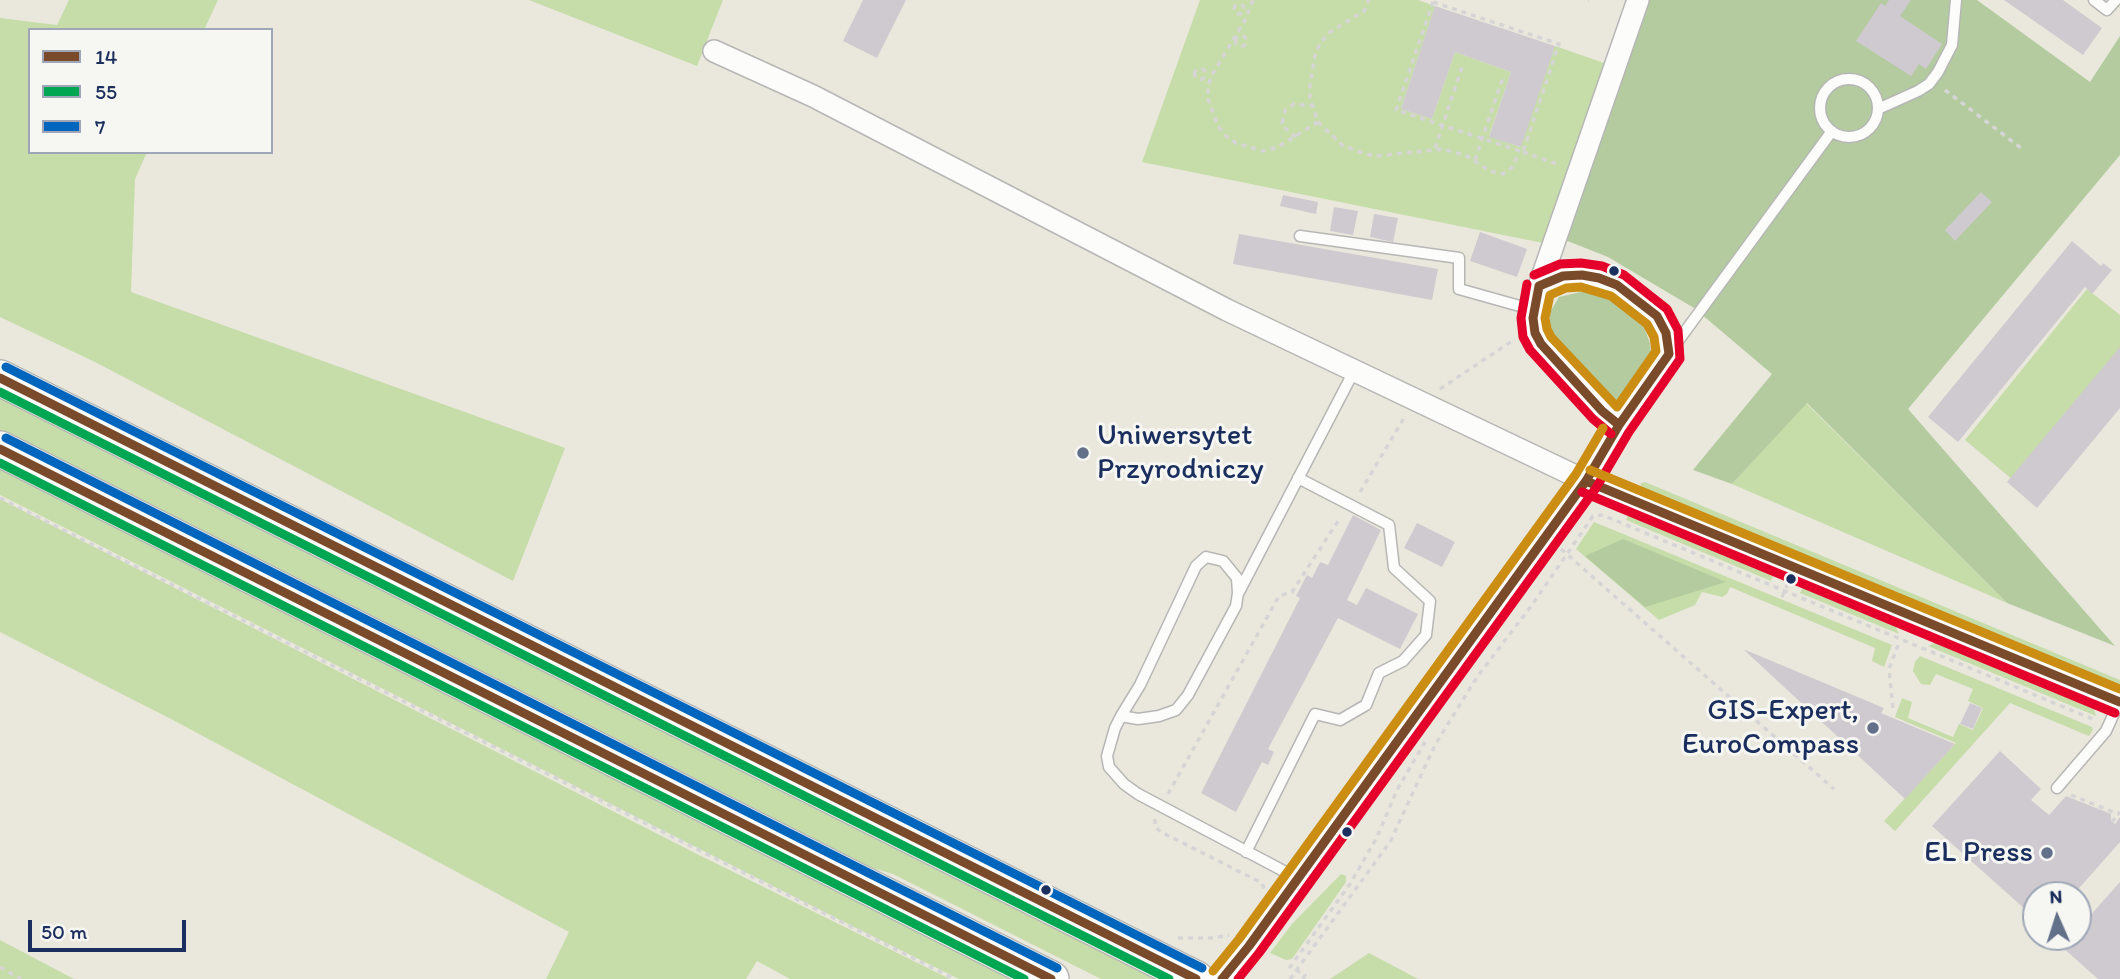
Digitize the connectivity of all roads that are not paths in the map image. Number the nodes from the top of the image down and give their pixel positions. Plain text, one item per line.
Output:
1 (1638, 0) edge
2 (1956, 0) edge
3 (2094, 0) edge
4 (2116, 0) edge
5 (714, 51) dead end
6 (1878, 109) junction
7 (1832, 131) junction
8 (1300, 236) dead end
9 (1539, 286) junction
10 (1534, 318) junction
11 (1669, 354) junction
12 (1354, 371) junction
13 (0, 378) edge
14 (1619, 425) junction
15 (0, 449) edge
16 (1298, 478) junction
17 (1586, 481) junction
18 (1238, 593) junction
19 (2119, 702) edge
20 (1121, 716) junction
21 (2061, 791) road end
22 (1246, 852) junction
23 (1297, 878) junction
24 (1051, 979) edge
25 (1196, 979) edge
26 (1222, 979) edge

1 - 9 street
2 - 6 lane
3 - 4 lane
5 - 12 street
6 - 7 lane
6 - 7 lane
7 - 11 lane
8 - 10 lane
9 - 10 street
9 - 11 street
10 - 14 street
11 - 14 street
12 - 16 lane
12 - 17 street
13 - 25 main road
14 - 17 street
15 - 24 main road
16 - 18 lane
16 - 22 lane
17 - 19 street
17 - 23 street
18 - 20 lane
18 - 20 lane
19 - 21 lane
20 - 22 lane
22 - 23 lane
23 - 26 street

